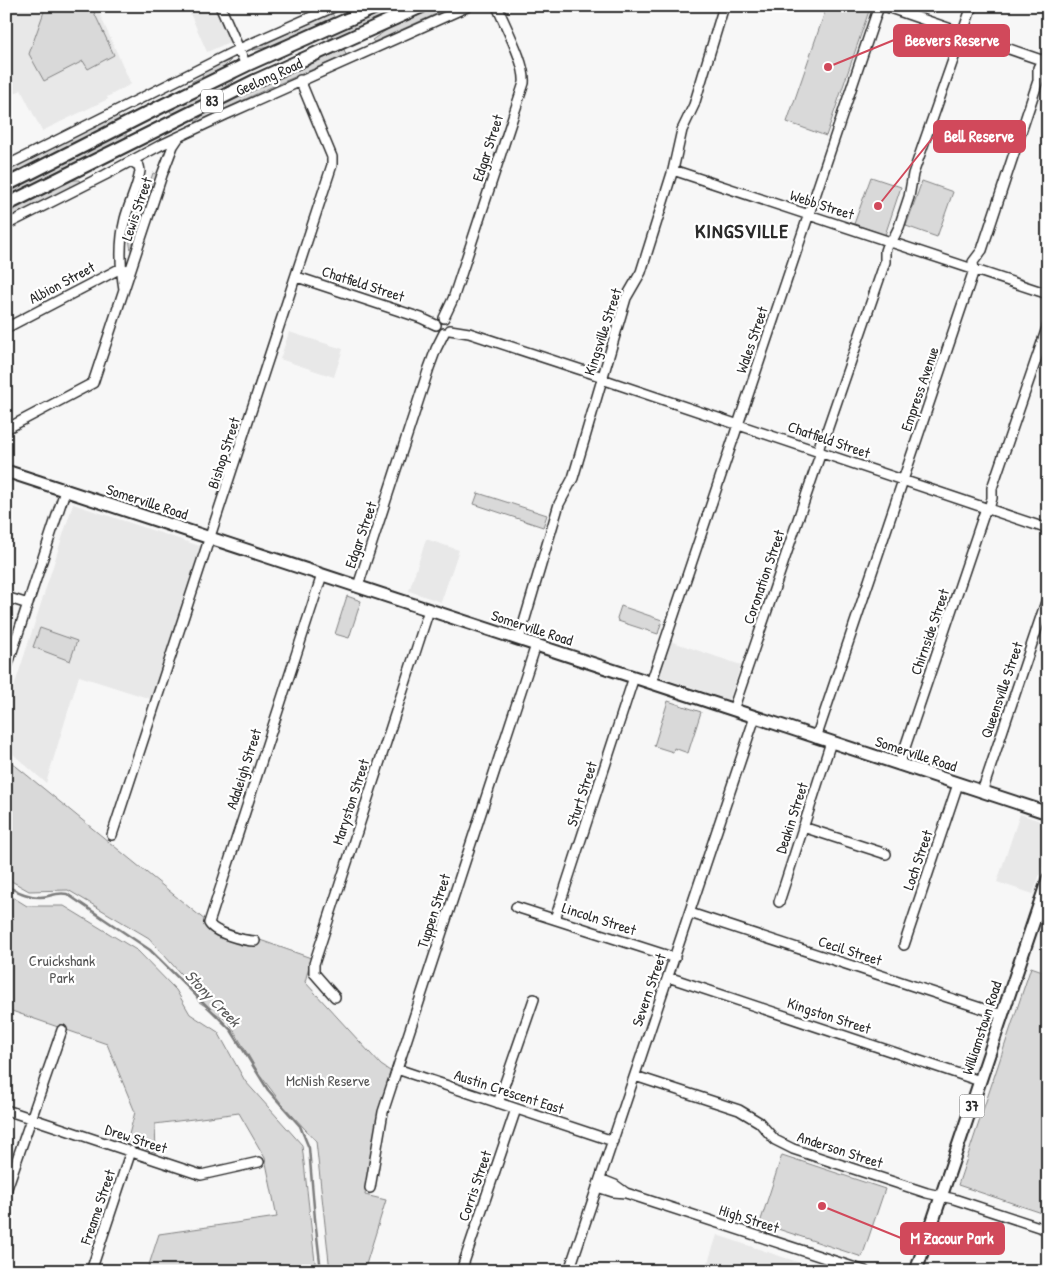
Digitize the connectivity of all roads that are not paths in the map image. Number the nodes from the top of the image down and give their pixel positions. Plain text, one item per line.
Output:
1 (220, 6) edge
2 (336, 6) edge
3 (378, 6) edge
4 (422, 6) edge
5 (469, 6) edge
6 (497, 6) edge
7 (724, 6) edge
8 (879, 6) edge
9 (884, 6) edge
10 (972, 6) edge
11 (963, 33) junction
12 (239, 49) junction
13 (1047, 59) edge
14 (246, 65) junction
15 (300, 80) junction
16 (255, 81) junction
17 (179, 137) junction
18 (131, 162) junction
19 (6, 166) edge
20 (673, 170) junction
21 (6, 185) edge
22 (6, 205) edge
23 (808, 215) junction
24 (9, 222) edge
25 (890, 242) junction
26 (121, 268) junction
27 (974, 270) junction
28 (130, 271) junction
29 (296, 277) junction
30 (124, 292) junction
31 (1048, 294) edge
32 (444, 325) junction
33 (1048, 325) edge
34 (6, 328) edge
35 (602, 378) junction
36 (738, 424) junction
37 (6, 429) edge
38 (819, 452) junction
39 (6, 471) edge
40 (903, 480) junction
41 (65, 491) junction
42 (988, 508) junction
43 (1048, 528) edge
44 (210, 538) junction
45 (322, 575) junction
46 (358, 586) junction
47 (1048, 596) edge
48 (6, 597) edge
49 (28, 604) junction
50 (429, 610) junction
51 (519, 640) junction
52 (536, 645) junction
53 (6, 670) edge
54 (634, 677) junction
55 (651, 683) junction
56 (734, 710) junction
57 (755, 717) junction
58 (816, 738) junction
59 (831, 742) junction
60 (899, 765) junction
61 (958, 784) junction
62 (982, 792) junction
63 (1048, 813) edge
64 (803, 827) junction
65 (112, 835) dead end
66 (886, 854) dead end
67 (1048, 879) edge
68 (779, 902) dead end
69 (516, 907) dead end
70 (690, 913) junction
71 (555, 919) junction
72 (255, 941) dead end
73 (904, 945) dead end
74 (675, 958) junction
75 (668, 977) junction
76 (335, 997) dead end
77 (534, 999) dead end
78 (1002, 1016) junction
79 (62, 1030) dead end
80 (397, 1070) junction
81 (635, 1076) junction
82 (980, 1081) junction
83 (498, 1103) junction
84 (516, 1109) junction
85 (6, 1110) edge
86 (31, 1118) junction
87 (613, 1141) junction
88 (131, 1151) junction
89 (259, 1162) dead end
90 (599, 1183) junction
91 (370, 1188) dead end
92 (6, 1191) edge
93 (942, 1196) junction
94 (1048, 1230) edge
95 (91, 1271) edge
96 (461, 1271) edge
97 (569, 1271) edge
98 (865, 1271) edge
99 (916, 1271) edge

1 - 12 street
2 - 12 street
3 - 14 highway, Geelong Road / 83
4 - 16 highway, Geelong Road / 83
5 - 15 street, Geelong Road
6 - 32 street, Edgar Street
7 - 20 street, Kingsville Street
8 - 23 street, Wales Street
9 - 11 street
10 - 11 street, Coronation Street
11 - 13 street
11 - 25 street, Coronation Street
12 - 14 street
12 - 19 street
13 - 27 street, Empress Avenue
14 - 16 highway
14 - 21 highway, Geelong Road / 83
15 - 17 street, Geelong Road
15 - 29 street, Bishop Street
16 - 22 highway, Geelong Road / 83
17 - 18 street, Geelong Road
17 - 28 street, Lewis Street
18 - 24 street, Geelong Road
18 - 26 street, Lewis Street
20 - 23 street, Webb Street
20 - 35 street, Kingsville Street
23 - 25 street, Webb Street
23 - 36 street, Wales Street
25 - 27 street, Webb Street
25 - 38 street, Coronation Street
26 - 28 street
26 - 30 street, Lewis Street
26 - 34 street, Albion Street
27 - 31 street, Webb Street
27 - 40 street, Empress Avenue
28 - 30 street, Lewis Street
29 - 32 street, Chatfield Street
29 - 44 street, Bishop Street
30 - 37 street, Lewis Street
32 - 35 street, Chatfield Street
32 - 46 street, Edgar Street
33 - 42 street, Chirnside Street
35 - 36 street, Chatfield Street
35 - 51 street, Kingsville Street
36 - 38 street, Chatfield Street
36 - 55 street, Wales Street
38 - 40 street, Chatfield Street
38 - 56 street, Coronation Street
39 - 41 main road, Somerville Road
40 - 42 street, Chatfield Street
40 - 58 street, Empress Avenue
41 - 44 main road, Somerville Road
41 - 49 street
42 - 43 street, Chatfield Street
42 - 60 street, Chirnside Street
44 - 45 main road, Somerville Road
44 - 65 street, Bishop Street
45 - 46 main road, Somerville Road
45 - 72 street, Adaleigh Street
46 - 50 main road, Somerville Road
47 - 62 street, Queensville Street
48 - 49 street
49 - 53 street
50 - 51 main road, Somerville Road
50 - 76 street, Maryston Street
51 - 52 main road, Somerville Road
52 - 54 main road, Somerville Road
52 - 80 street, Tuppen Street
54 - 55 main road, Somerville Road
54 - 71 street, Sturt Street
55 - 56 main road, Somerville Road
56 - 57 main road, Somerville Road
57 - 58 main road, Somerville Road
57 - 70 street, Severn Street
58 - 59 main road, Somerville Road
59 - 60 main road, Somerville Road
59 - 64 street, Deakin Street
60 - 61 main road, Somerville Road
61 - 62 main road, Somerville Road
61 - 73 street, Loch Street
62 - 63 main road, Somerville Road
64 - 66 street
64 - 68 street, Deakin Street
67 - 78 main road, Williamstown Road / 37
69 - 71 street, Lincoln Street
70 - 74 street, Severn Street
70 - 78 street, Cecil Street
71 - 74 street, Lincoln Street
74 - 75 street, Severn Street
75 - 81 street, Severn Street
75 - 82 street, Kingston Street
77 - 83 street
78 - 82 main road, Williamstown Road / 37
79 - 86 street
80 - 83 street, Austin Crescent East
80 - 91 street, Tuppen Street
81 - 87 street, Severn Street
81 - 93 street, Anderson Street
82 - 93 main road, Williamstown Road / 37
83 - 84 street, Austin Crescent East
84 - 87 street, Austin Crescent East
84 - 96 street, Corris Street
85 - 86 street, Drew Street
86 - 88 street, Drew Street
86 - 92 street
87 - 90 street, Severn Street
88 - 89 street, Drew Street
88 - 95 street, Freame Street
90 - 97 street, Severn Street
90 - 98 street, High Street
93 - 94 street, Anderson Street
93 - 99 main road, Williamstown Road / 37

